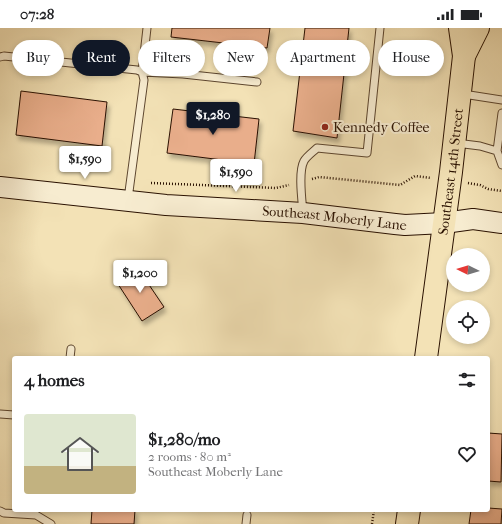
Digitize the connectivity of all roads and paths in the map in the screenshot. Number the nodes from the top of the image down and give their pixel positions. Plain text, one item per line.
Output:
1 (147, 28) edge
2 (380, 28) edge
3 (460, 28) edge
4 (478, 28) edge
5 (146, 40) edge
6 (464, 56) junction
7 (0, 57) edge
8 (138, 70) edge
9 (143, 76) edge
10 (202, 76) edge
11 (257, 82) dead end
12 (460, 94) junction
13 (502, 100) edge
14 (502, 113) edge
15 (454, 142) junction
16 (497, 151) junction
17 (502, 165) edge
18 (415, 176) dead end
19 (319, 177) dead end
20 (480, 185) dead end
21 (0, 187) edge
22 (502, 191) edge
23 (128, 201) junction
24 (303, 213) junction
25 (502, 222) edge
26 (444, 223) junction
27 (71, 349) dead end
28 (70, 356) edge
29 (426, 356) edge
30 (0, 414) edge
31 (12, 415) edge
32 (0, 511) edge
33 (374, 512) edge
34 (409, 512) edge
35 (247, 514) dead end
36 (51, 524) edge
37 (246, 524) edge
38 (372, 524) edge
39 (407, 524) edge

1 - 5 lane
2 - 24 lane
3 - 6 main road, Southeast 14th Street
4 - 6 main road, Southeast 14th Street
6 - 12 main road, Southeast 14th Street
7 - 8 lane
9 - 23 lane
10 - 11 lane
12 - 13 lane
12 - 15 main road, Southeast 14th Street
14 - 16 lane
15 - 16 lane
15 - 26 main road, Southeast 14th Street
16 - 17 lane
18 - 19 path
20 - 22 path
21 - 23 street, Southeast Moberly Lane
23 - 24 street, Southeast Moberly Lane
24 - 26 street, Southeast Moberly Lane
25 - 26 street, Southeast Moberly Lane
26 - 29 main road, Southeast 14th Street
27 - 28 lane
30 - 31 lane
32 - 36 lane
33 - 38 path
34 - 39 main road
35 - 37 lane

